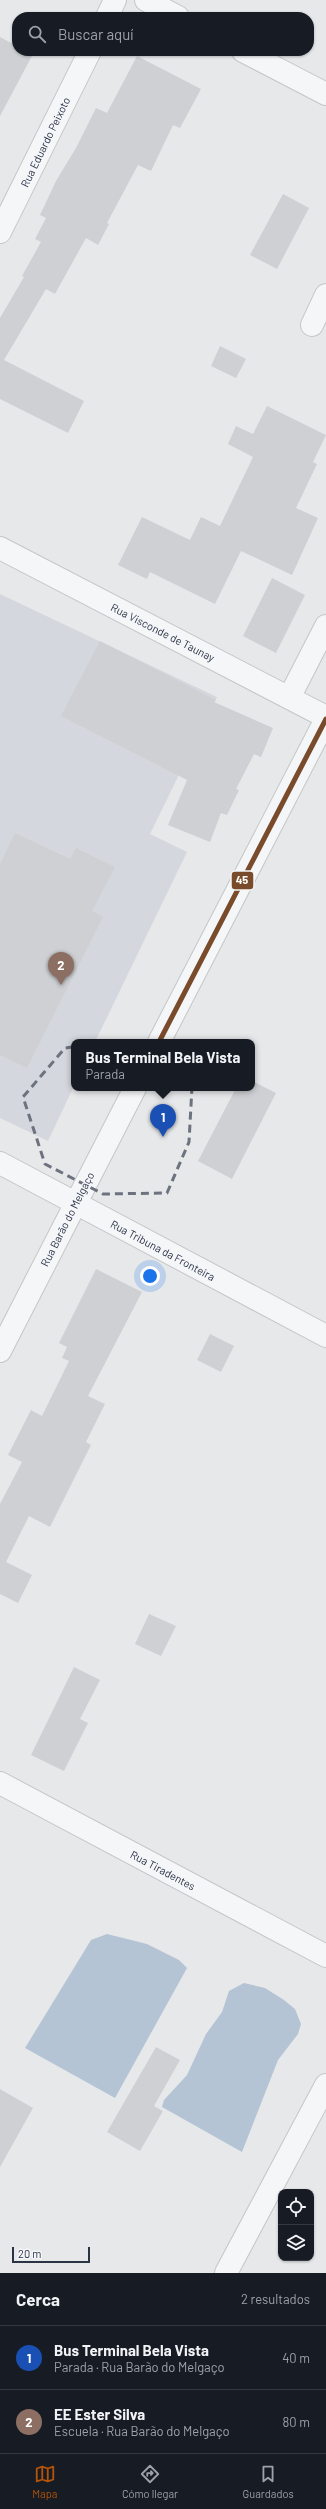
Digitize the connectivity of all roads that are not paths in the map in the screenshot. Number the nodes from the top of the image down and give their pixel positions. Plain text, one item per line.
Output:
1 (115, 0) edge
2 (146, 0) edge
3 (109, 12) edge
4 (169, 12) edge
5 (87, 56) edge
6 (253, 56) edge
7 (326, 94) edge
8 (3, 219) edge
9 (326, 295) edge
10 (312, 326) dead end
11 (0, 548) edge
12 (326, 626) edge
13 (289, 698) junction
14 (326, 718) edge
15 (161, 1039) edge
16 (133, 1091) edge
17 (0, 1163) edge
18 (75, 1203) junction
19 (326, 1336) edge
20 (0, 1351) edge
21 (0, 1783) edge
22 (326, 1956) edge
23 (326, 2085) edge
24 (226, 2273) edge

1 - 3 street
2 - 4 street
5 - 8 street, Rua Eduardo Peixoto
6 - 7 street
9 - 10 street
11 - 13 street, Rua Visconde de Taunay
12 - 13 street
13 - 14 street, Rua Visconde de Taunay
14 - 15 street
16 - 18 street, Rua Barão do Melgaço
17 - 18 street, Rua Tribuna da Fronteira
18 - 19 street, Rua Tribuna da Fronteira
18 - 20 street, Rua Barão do Melgaço
21 - 22 street, Rua Tiradentes
23 - 24 street

